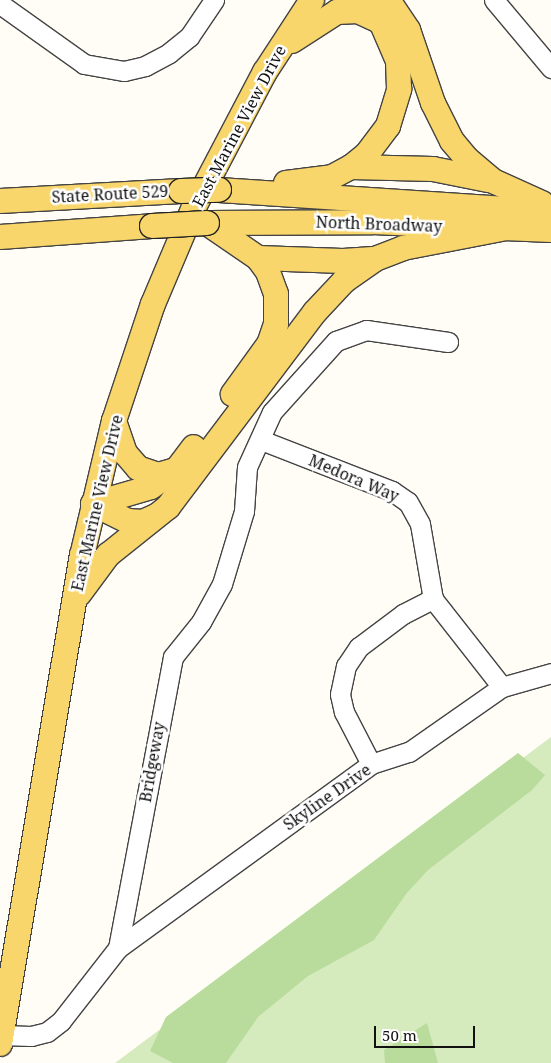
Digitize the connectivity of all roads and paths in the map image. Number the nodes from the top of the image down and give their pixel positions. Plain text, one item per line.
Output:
1 (214, 0) edge
2 (312, 0) edge
3 (361, 0) edge
4 (388, 0) edge
5 (494, 0) edge
6 (0, 4) edge
7 (382, 24) junction
8 (278, 51) junction
9 (551, 68) edge
10 (351, 167) junction
11 (493, 181) junction
12 (219, 190) junction
13 (0, 201) edge
14 (551, 205) edge
15 (551, 212) edge
16 (207, 223) junction
17 (502, 229) junction
18 (551, 230) edge
19 (0, 237) edge
20 (258, 258) junction
21 (375, 259) junction
22 (448, 342) dead end
23 (114, 421) junction
24 (261, 440) junction
25 (178, 468) junction
26 (93, 504) junction
27 (168, 507) junction
28 (433, 599) junction
29 (74, 602) junction
30 (551, 674) edge
31 (502, 687) junction
32 (371, 764) junction
33 (118, 948) junction
34 (1, 1040) edge

1 - 6 street
2 - 8 main road, East Marine View Drive
3 - 7 main road
4 - 11 main road
5 - 9 street
7 - 8 main road
7 - 10 main road
8 - 23 main road, East Marine View Drive
10 - 11 main road
10 - 12 main road
11 - 14 main road
12 - 13 main road, State Route 529, bridge
12 - 15 main road, North Broadway
16 - 17 main road, North Broadway
16 - 19 main road, State Route 529, bridge
16 - 20 main road
17 - 18 main road, North Broadway
17 - 21 main road
20 - 21 main road
20 - 25 main road
21 - 27 main road
22 - 24 street, Bridgeway
23 - 25 main road
23 - 26 main road, East Marine View Drive
24 - 28 street, Medora Way
24 - 33 street, Bridgeway
25 - 26 main road
26 - 27 main road
26 - 29 main road, East Marine View Drive
27 - 29 main road
28 - 31 street, Medora Way
28 - 32 street
29 - 34 main road, East Marine View Drive
30 - 31 street, Skyline Drive
31 - 32 street, Skyline Drive
32 - 33 street, Skyline Drive
33 - 34 street, Bridgeway

